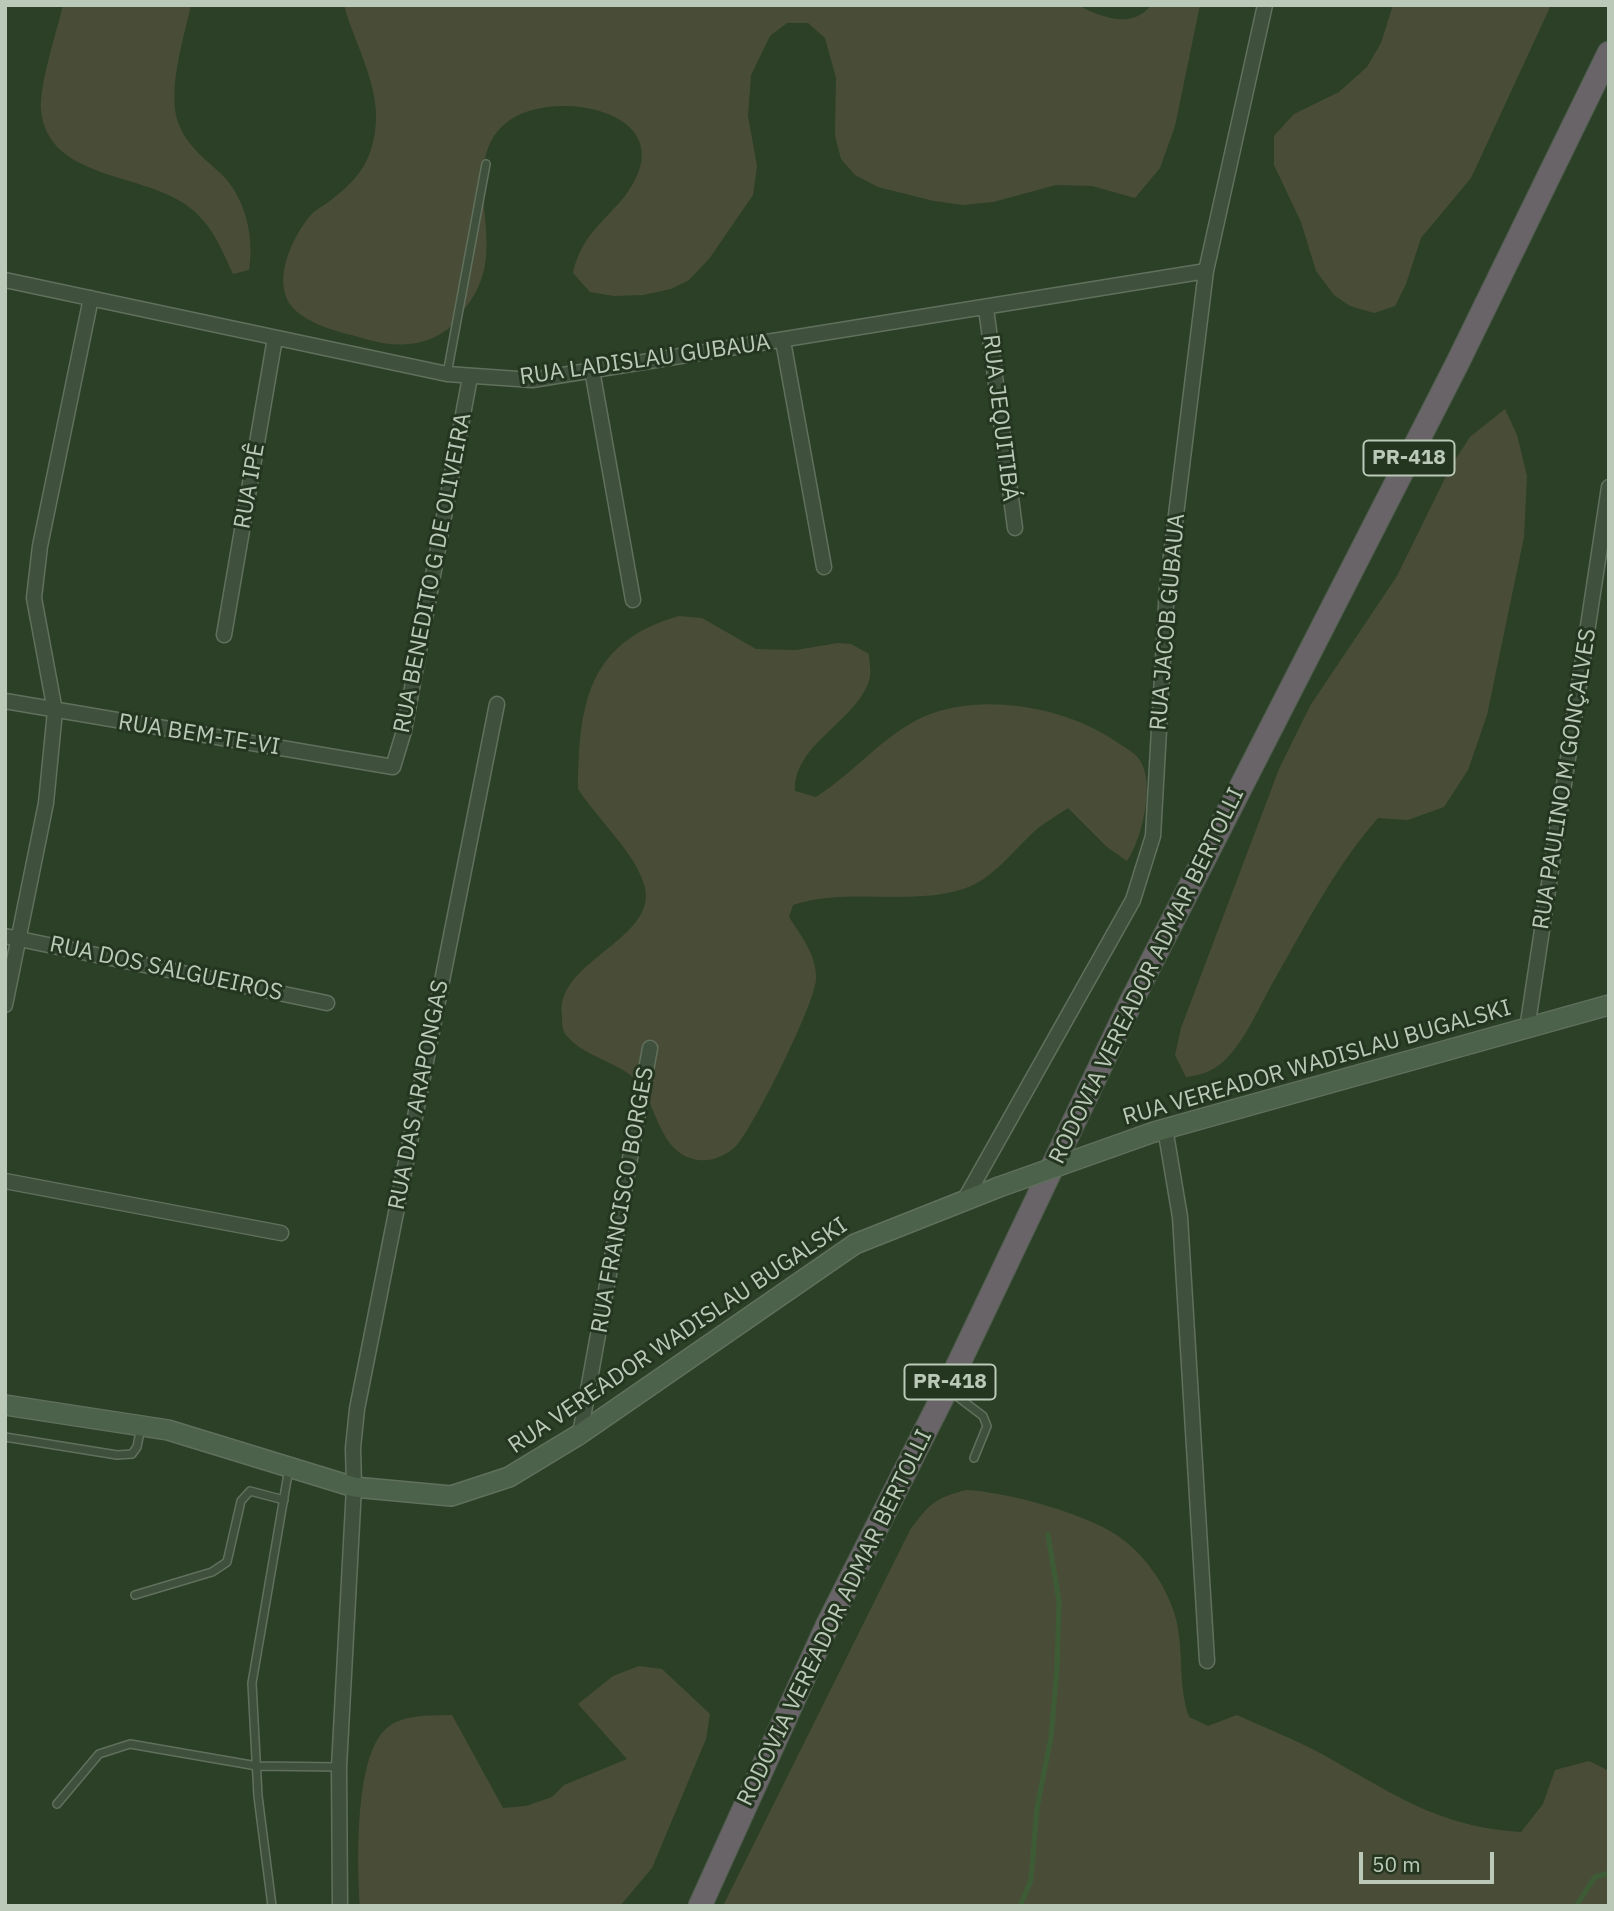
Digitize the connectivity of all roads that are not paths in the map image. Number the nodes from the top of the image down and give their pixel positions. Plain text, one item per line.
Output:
1 (1265, 5) edge
2 (1609, 53) edge
3 (486, 164) dead end
4 (1206, 271) junction
5 (5, 280) edge
6 (91, 298) junction
7 (986, 308) junction
8 (275, 338) junction
9 (783, 341) junction
10 (592, 370) junction
11 (447, 374) junction
12 (470, 377) junction
13 (1609, 486) edge
14 (1015, 528) dead end
15 (824, 568) dead end
16 (633, 600) dead end
17 (224, 635) dead end
18 (5, 701) edge
19 (497, 704) dead end
20 (55, 711) junction
21 (393, 767) joint
22 (12, 937) edge
23 (327, 1003) dead end
24 (5, 1005) edge
25 (1609, 1005) edge
26 (1527, 1029) junction
27 (650, 1048) dead end
28 (1159, 1130) junction
29 (5, 1181) edge
30 (965, 1199) junction
31 (281, 1233) dead end
32 (947, 1388) junction
33 (5, 1405) edge
34 (141, 1426) junction
35 (580, 1434) junction
36 (5, 1437) edge
37 (974, 1458) dead end
38 (289, 1468) junction
39 (354, 1487) junction
40 (284, 1500) junction
41 (135, 1595) dead end
42 (1208, 1661) dead end
43 (257, 1766) junction
44 (339, 1767) junction
45 (57, 1804) dead end
46 (272, 1906) edge
47 (340, 1906) edge
48 (699, 1906) edge

1 - 4 street, RUA JACOB GUBAUA
2 - 32 highway, RODOVIA VEREADOR ADMAR BERTOLLI / PR-418
3 - 11 lane
4 - 7 street, RUA LADISLAU GUBAUA
4 - 30 street, RUA JACOB GUBAUA
5 - 6 street, RUA LADISLAU GUBAUA
6 - 8 street, RUA LADISLAU GUBAUA
6 - 20 street
7 - 9 street, RUA LADISLAU GUBAUA
7 - 14 street, RUA JEQUITIBÁ
8 - 11 street, RUA LADISLAU GUBAUA
8 - 17 street, RUA IPÊ
9 - 10 street, RUA LADISLAU GUBAUA
9 - 15 street
10 - 12 street, RUA LADISLAU GUBAUA
10 - 16 street
11 - 12 street, RUA LADISLAU GUBAUA
12 - 21 street, RUA BENEDITO G DE OLIVEIRA
13 - 26 street, RUA PAULINO M GONÇALVES
18 - 20 street, RUA BEM-TE-VI
19 - 39 street, RUA DAS ARAPONGAS
20 - 21 street, RUA BEM-TE-VI
20 - 22 street
22 - 23 street, RUA DOS SALGUEIROS
22 - 24 street
25 - 26 main road, RUA VEREADOR WADISLAU BUGALSKI
26 - 28 main road, RUA VEREADOR WADISLAU BUGALSKI
27 - 35 street, RUA FRANCISCO BORGES
28 - 30 main road, RUA VEREADOR WADISLAU BUGALSKI, bridge
28 - 42 street
29 - 31 street
30 - 35 main road, RUA VEREADOR WADISLAU BUGALSKI
32 - 37 lane
32 - 48 highway, RODOVIA VEREADOR ADMAR BERTOLLI / PR-418
33 - 34 main road, RUA VEREADOR WADISLAU BUGALSKI
34 - 36 lane
34 - 38 main road, RUA VEREADOR WADISLAU BUGALSKI
35 - 39 main road, RUA VEREADOR WADISLAU BUGALSKI
38 - 39 main road, RUA VEREADOR WADISLAU BUGALSKI
38 - 40 lane
39 - 44 street, RUA DAS ARAPONGAS
40 - 41 lane
40 - 43 lane
43 - 44 lane
43 - 45 lane
43 - 46 lane
44 - 47 street, RUA DAS ARAPONGAS

